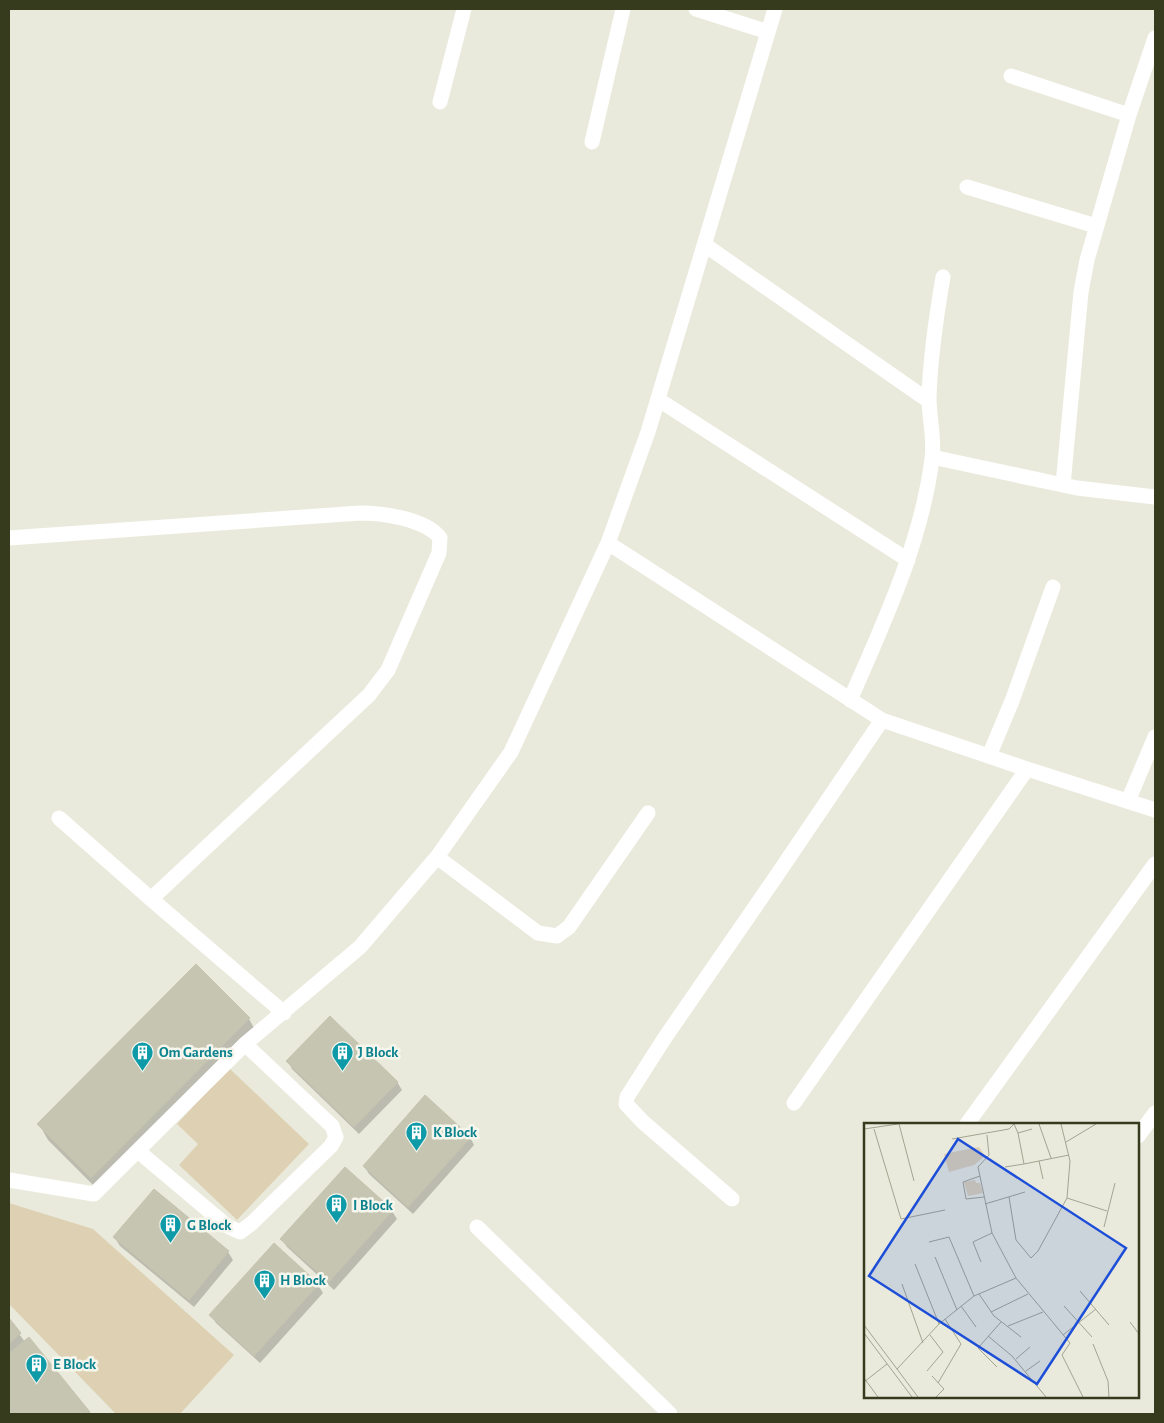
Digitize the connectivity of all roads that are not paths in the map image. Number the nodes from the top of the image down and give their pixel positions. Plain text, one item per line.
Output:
1 (464, 9) edge
2 (623, 9) edge
3 (696, 9) edge
4 (775, 9) edge
5 (768, 32) junction
6 (1155, 38) edge
7 (1011, 76) dead end
8 (440, 102) dead end
9 (1129, 115) junction
10 (592, 142) dead end
11 (967, 187) dead end
12 (1096, 226) junction
13 (705, 245) junction
14 (943, 277) dead end
15 (659, 400) junction
16 (929, 401) junction
17 (932, 457) junction
18 (1063, 485) junction
19 (1155, 496) edge
20 (9, 538) edge
21 (608, 543) junction
22 (908, 560) junction
23 (1053, 587) dead end
24 (850, 700) junction
25 (882, 720) junction
26 (1155, 737) edge
27 (989, 756) junction
28 (1027, 770) junction
29 (1128, 801) junction
30 (1155, 810) edge
31 (648, 813) dead end
32 (59, 818) dead end
33 (437, 857) junction
34 (1155, 864) edge
35 (151, 899) junction
36 (284, 1013) junction
37 (245, 1044) junction
38 (794, 1103) dead end
39 (1155, 1113) edge
40 (968, 1123) edge
41 (1139, 1135) edge
42 (138, 1151) junction
43 (9, 1180) edge
44 (732, 1199) dead end
45 (477, 1228) dead end
46 (670, 1414) edge

1 - 8 street
2 - 10 street
3 - 5 street
4 - 5 street
5 - 13 street
6 - 9 street
7 - 9 street
9 - 12 street
11 - 12 street
12 - 18 street
13 - 15 street
13 - 16 street
14 - 16 street
15 - 21 street
15 - 22 street
16 - 17 street
17 - 18 street
17 - 22 street
18 - 19 street
20 - 35 street
21 - 24 street
21 - 33 street
22 - 24 street
23 - 27 street
24 - 25 street
25 - 27 street
25 - 44 street
26 - 29 street
27 - 28 street
28 - 29 street
28 - 38 street
29 - 30 street
31 - 33 street
32 - 35 street
33 - 36 street
34 - 40 street
35 - 36 street
36 - 37 street
37 - 42 street
37 - 42 street
39 - 41 street
42 - 43 street
45 - 46 street

